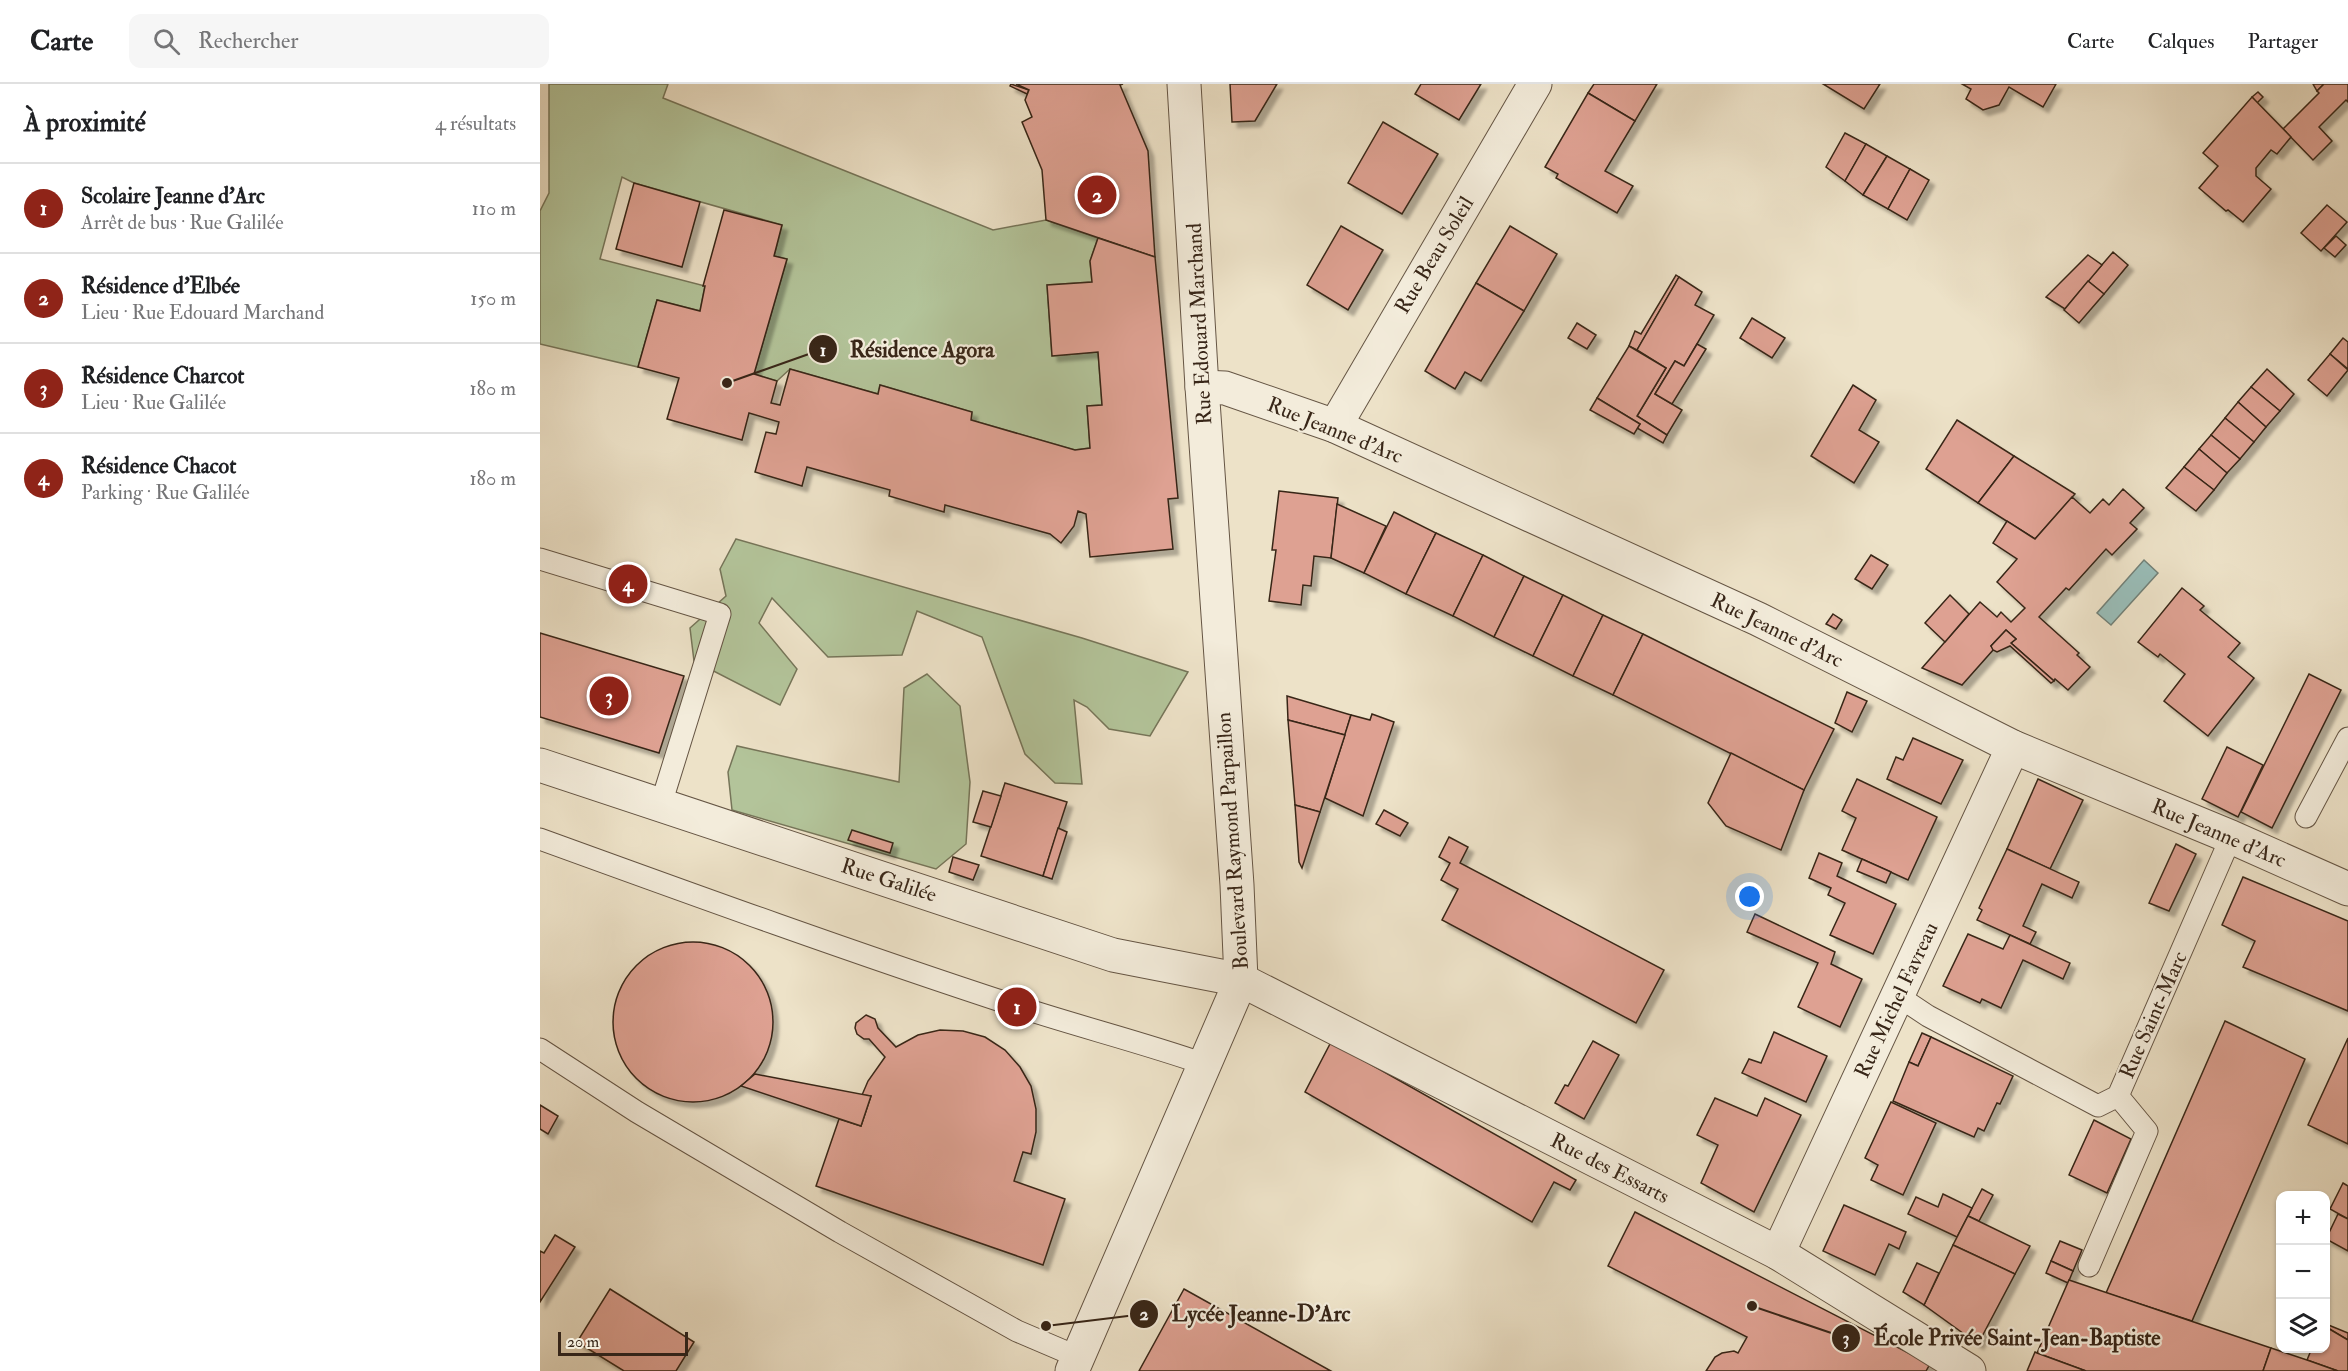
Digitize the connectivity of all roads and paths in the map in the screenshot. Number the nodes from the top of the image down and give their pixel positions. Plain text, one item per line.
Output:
1 (1184, 84) edge
2 (1535, 84) edge
3 (1202, 387) junction
4 (1335, 426) junction
5 (540, 559) edge
6 (1214, 564) joint
7 (2348, 738) edge
8 (2013, 747) junction
9 (540, 765) edge
10 (661, 804) junction
11 (2306, 817) dead end
12 (2231, 837) junction
13 (540, 839) edge
14 (2348, 889) edge
15 (1241, 980) junction
16 (1898, 996) junction
17 (540, 1049) edge
18 (1204, 1064) junction
19 (2118, 1096) junction
20 (1778, 1253) junction
21 (2089, 1266) dead end
22 (1075, 1364) edge
23 (1969, 1371) edge

1 - 3 street, Rue Edouard Marchand
2 - 4 street, Rue Beau Soleil
3 - 4 street, Rue Jeanne d'Arc
3 - 6 street, Rue Edouard Marchand
4 - 8 street, Rue Jeanne d'Arc
5 - 10 lane
6 - 15 street, Boulevard Raymond Parpaillon
7 - 11 lane
8 - 12 street, Rue Jeanne d'Arc
8 - 16 street, Rue Michel Favreau
9 - 10 street, Rue Galilée
10 - 15 street, Rue Galilée
12 - 14 street, Rue Jeanne d'Arc
12 - 19 lane, Rue Saint-Marc
13 - 18 lane
15 - 18 street, Boulevard Raymond Parpaillon
15 - 20 street, Rue des Essarts
16 - 19 lane, Rue Saint-Marc
16 - 20 street, Rue Michel Favreau
17 - 22 lane
18 - 22 street, Boulevard Raymond Parpaillon
19 - 21 lane
20 - 23 street, Rue des Essarts

